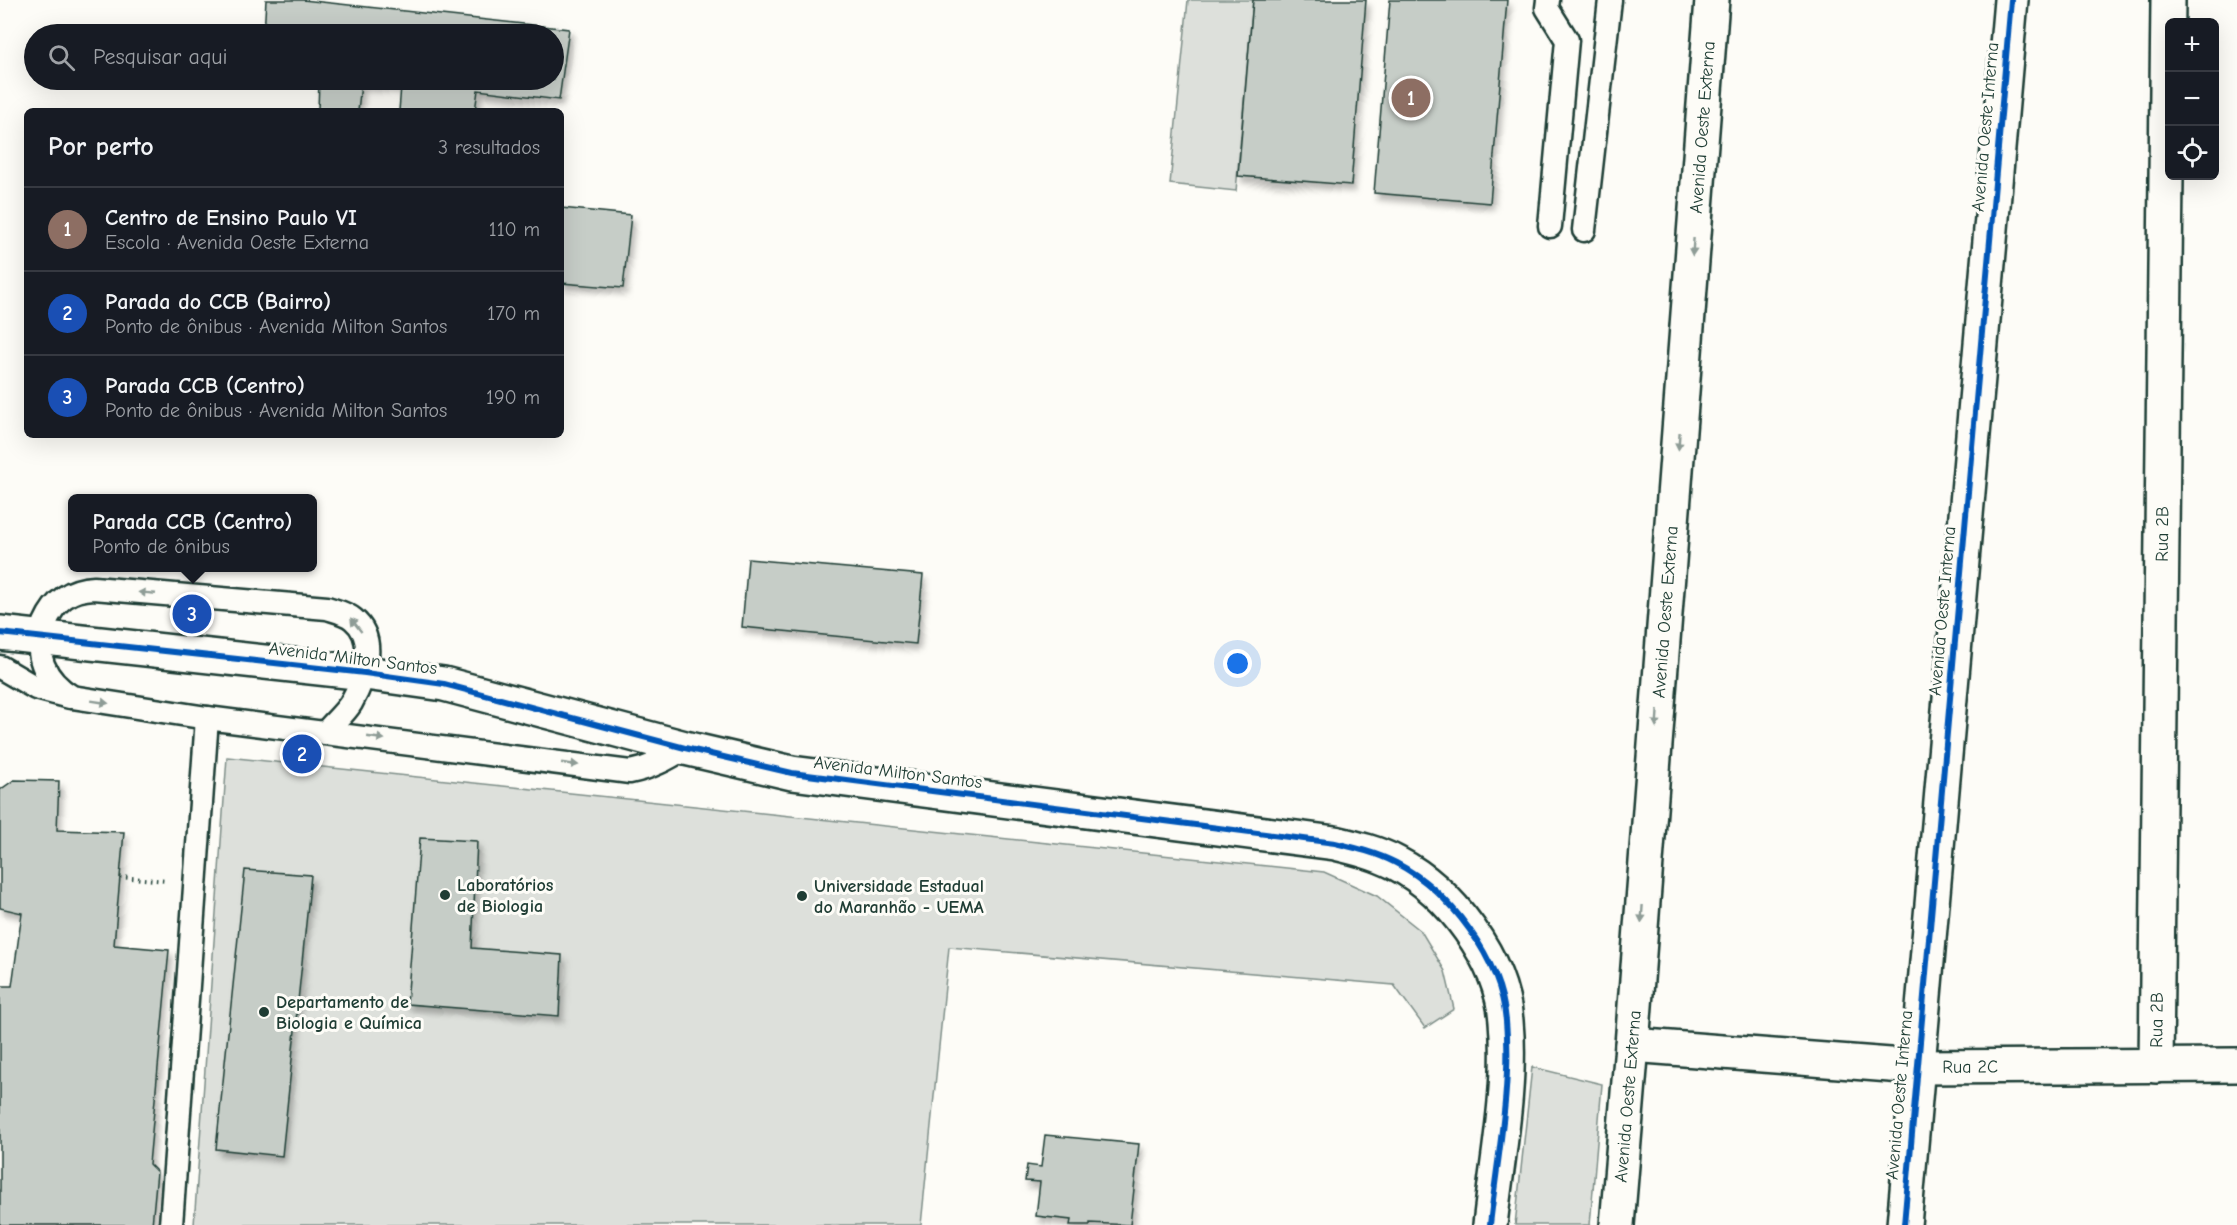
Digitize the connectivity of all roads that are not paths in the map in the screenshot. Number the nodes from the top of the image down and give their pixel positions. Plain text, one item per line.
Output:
1 (1548, 0) edge
2 (1610, 0) edge
3 (1712, 0) edge
4 (2011, 0) edge
5 (2168, 0) edge
6 (1550, 226) dead end
7 (1584, 230) dead end
8 (0, 633) edge
9 (39, 637) junction
10 (0, 667) edge
11 (364, 673) junction
12 (72, 697) junction
13 (207, 718) junction
14 (327, 732) junction
15 (685, 748) junction
16 (1632, 1045) junction
17 (2237, 1065) edge
18 (2156, 1066) junction
19 (1917, 1067) junction
20 (171, 1225) edge
21 (1490, 1225) edge
22 (1617, 1225) edge
23 (1904, 1225) edge

1 - 6 lane
2 - 7 lane
3 -> 16 street, Avenida Oeste Externa
4 - 19 street, Avenida Oeste Interna
5 - 18 street, Rua 2B
8 - 9 street, Avenida Milton Santos
9 - 11 street, Avenida Milton Santos
11 -> 9 lane
9 - 12 lane
10 - 12 lane
11 - 14 lane
11 - 15 street, Avenida Milton Santos
12 -> 13 lane
13 - 14 lane
13 - 20 lane
14 -> 15 lane
15 - 21 street, Avenida Milton Santos
16 - 19 street, Rua 2C
16 - 22 street, Avenida Oeste Externa
17 - 18 street, Rua 2C
18 - 19 street, Rua 2C
19 - 23 street, Avenida Oeste Interna

